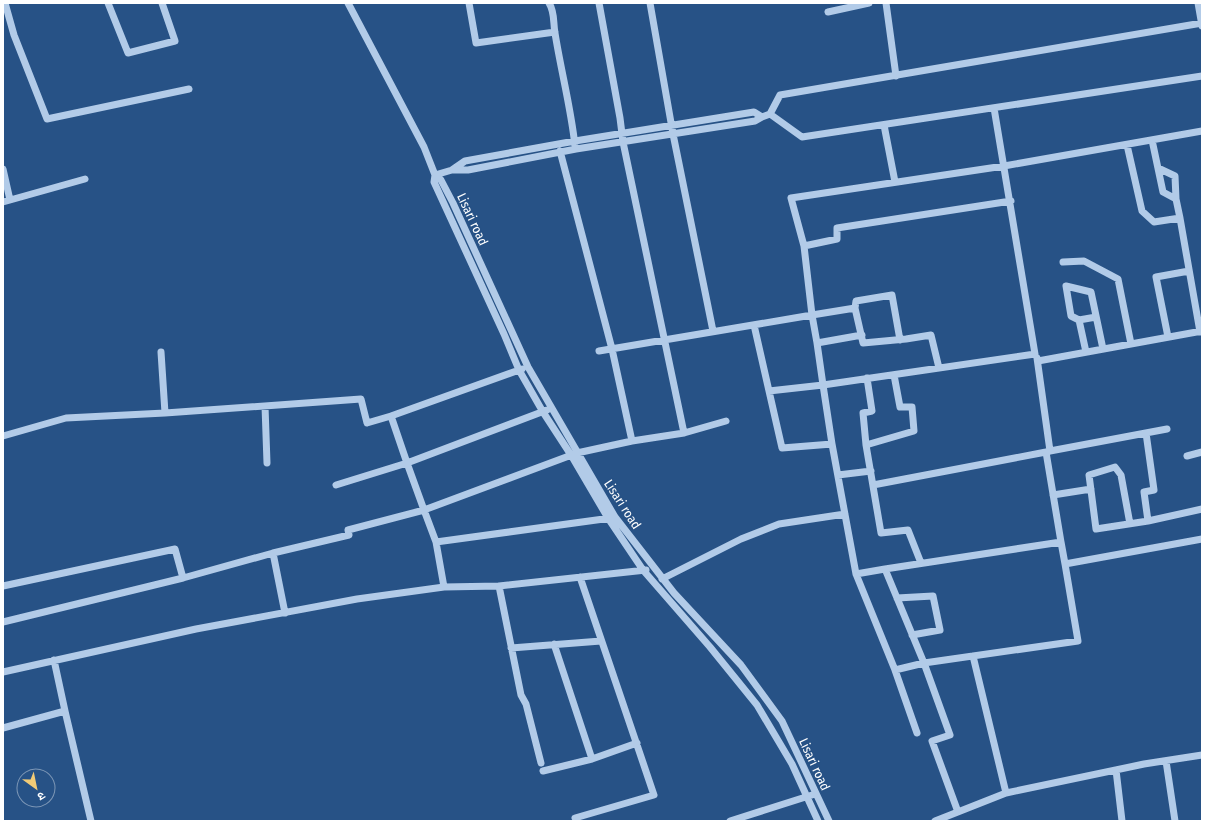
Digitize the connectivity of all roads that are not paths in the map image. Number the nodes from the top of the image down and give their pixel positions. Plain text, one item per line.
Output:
1 (5, 3) edge
2 (108, 3) edge
3 (162, 3) edge
4 (348, 3) edge
5 (469, 3) edge
6 (549, 3) edge
7 (599, 3) edge
8 (650, 3) edge
9 (869, 3) edge
10 (886, 3) edge
11 (1198, 3) edge
12 (828, 12) dead end
13 (1202, 24) edge
14 (555, 32) junction
15 (896, 76) junction
16 (1202, 76) edge
17 (189, 89) dead end
18 (994, 108) junction
19 (742, 114) junction
20 (770, 114) junction
21 (762, 117) junction
22 (715, 119) junction
23 (743, 123) junction
24 (884, 125) junction
25 (672, 126) junction
26 (716, 127) junction
27 (1202, 131) edge
28 (621, 134) junction
29 (673, 134) junction
30 (1152, 140) junction
31 (623, 142) junction
32 (1127, 144) junction
33 (575, 145) junction
34 (560, 152) junction
35 (501, 155) junction
36 (503, 163) junction
37 (1004, 166) junction
38 (1158, 168) junction
39 (3, 169) edge
40 (452, 170) junction
41 (435, 175) junction
42 (85, 179) dead end
43 (895, 182) junction
44 (1176, 199) junction
45 (6, 201) edge
46 (1011, 201) junction
47 (1180, 218) junction
48 (804, 246) junction
49 (1063, 262) dead end
50 (1189, 271) junction
51 (856, 308) junction
52 (812, 315) junction
53 (1096, 317) junction
54 (1079, 320) junction
55 (754, 325) junction
56 (713, 331) junction
57 (1201, 331) edge
58 (862, 336) junction
59 (1168, 337) junction
60 (664, 340) junction
61 (900, 340) junction
62 (816, 343) junction
63 (1131, 344) junction
64 (612, 349) junction
65 (1103, 349) junction
66 (599, 351) dead end
67 (161, 352) dead end
68 (1086, 352) junction
69 (1037, 358) junction
70 (528, 367) junction
71 (938, 368) junction
72 (519, 370) junction
73 (894, 375) junction
74 (867, 378) junction
75 (823, 385) junction
76 (768, 392) junction
77 (265, 406) junction
78 (551, 409) junction
79 (543, 412) junction
80 (164, 413) junction
81 (391, 416) junction
82 (726, 421) dead end
83 (1167, 429) dead end
84 (684, 433) junction
85 (1146, 433) junction
86 (3, 436) edge
87 (632, 441) junction
88 (832, 444) junction
89 (866, 444) junction
90 (1048, 451) junction
91 (1202, 452) edge
92 (574, 454) junction
93 (1187, 456) dead end
94 (267, 463) dead end
95 (407, 463) junction
96 (871, 471) junction
97 (838, 475) junction
98 (336, 485) dead end
99 (873, 485) junction
100 (1091, 489) junction
101 (1053, 495) junction
102 (1202, 509) edge
103 (424, 510) junction
104 (845, 514) junction
105 (612, 518) junction
106 (1148, 520) junction
107 (1130, 524) junction
108 (1202, 539) edge
109 (436, 542) junction
110 (1061, 542) junction
111 (273, 552) junction
112 (921, 563) junction
113 (1065, 564) junction
114 (654, 569) junction
115 (884, 569) junction
116 (643, 570) junction
117 (856, 574) junction
118 (580, 577) junction
119 (183, 578) junction
120 (662, 579) junction
121 (3, 586) edge
122 (499, 586) junction
123 (444, 587) junction
124 (897, 598) junction
125 (285, 613) junction
126 (3, 622) edge
127 (912, 635) junction
128 (601, 640) junction
129 (554, 644) junction
130 (511, 648) junction
131 (972, 656) junction
132 (54, 660) junction
133 (924, 664) junction
134 (895, 670) junction
135 (3, 672) edge
136 (65, 712) junction
137 (3, 728) edge
138 (917, 733) dead end
139 (637, 743) junction
140 (1202, 755) edge
141 (592, 759) junction
142 (1166, 761) junction
143 (541, 762) dead end
144 (1116, 770) junction
145 (543, 771) dead end
146 (1006, 793) junction
147 (816, 794) junction
148 (807, 796) junction
149 (958, 812) junction
150 (575, 818) dead end
151 (92, 821) edge
152 (730, 821) edge
153 (818, 821) edge
154 (828, 821) edge
155 (935, 821) edge
156 (1122, 821) edge
157 (1175, 821) edge

1 - 17 street
2 - 3 street
4 - 41 street, Lisari road
5 - 14 street
6 - 14 street
7 - 28 street
8 - 25 street
9 - 12 street
10 - 15 street
11 - 13 street
13 - 15 street
14 - 33 street
15 - 20 street
16 - 18 street
18 - 24 street
18 - 37 street
19 - 21 street
19 - 22 street
19 - 23 street
20 - 21 street
20 - 24 street
21 - 23 street
22 - 25 street
22 - 26 street
23 - 26 street
24 - 43 street
25 - 28 street
25 - 29 street
26 - 29 street
27 - 30 street
28 - 31 street
28 - 33 street
29 - 31 street
29 - 56 street
30 - 32 street
30 - 38 street
31 - 33 street
31 - 60 street
32 - 37 street
32 - 47 street
33 - 34 street
33 - 35 street
34 - 36 street
34 - 64 street
35 - 36 street
35 - 40 street
36 - 40 street
37 - 43 street
37 - 46 street
38 - 44 street
38 - 44 street
39 - 45 street
40 - 41 street
41 - 70 street, Lisari road
41 - 72 street, Lisari road
42 - 45 street
43 - 48 street
44 - 47 street
46 - 48 street
46 - 69 street
47 - 50 street
48 - 52 street
49 - 63 street
50 - 57 street
50 - 59 street
51 - 52 street
51 - 58 street
51 - 61 street
52 - 55 street
52 - 62 street
53 - 54 street
53 - 54 street
53 - 65 street
54 - 68 street
55 - 56 street
55 - 76 street
56 - 60 street
57 - 59 street
58 - 61 street
58 - 62 street
59 - 63 street
60 - 64 street
60 - 84 street
61 - 71 street
62 - 75 street
63 - 65 street
64 - 66 street
64 - 87 street
65 - 68 street
67 - 80 street
68 - 69 street
69 - 71 street
69 - 90 street
70 - 72 street
70 - 78 street, Lisari road
71 - 73 street
72 - 79 street, Lisari road
72 - 81 street
73 - 74 street
73 - 89 street
74 - 75 street
74 - 89 street
75 - 76 street
75 - 88 street
76 - 88 street
77 - 80 street
77 - 81 street
77 - 94 street
78 - 79 street
78 - 92 street, Lisari road
79 - 92 street, Lisari road
79 - 95 street
80 - 86 street
81 - 95 street
82 - 84 street
83 - 85 street
84 - 87 street
85 - 90 street
85 - 106 street
87 - 92 street
88 - 97 street
89 - 96 street
90 - 99 street
90 - 101 street
91 - 93 street
92 - 103 street
92 - 105 street, Lisari road
95 - 98 street
95 - 103 street
96 - 97 street
96 - 99 street
97 - 104 street
99 - 112 street
100 - 101 street
100 - 107 street
100 - 107 street
101 - 110 street
102 - 106 street
103 - 109 street
103 - 111 street
104 - 117 street
104 - 120 street
105 - 109 street
105 - 114 street, Lisari road
105 - 116 street, Lisari road
106 - 107 street
108 - 113 street
109 - 123 street
110 - 112 street
110 - 113 street
111 - 119 street
111 - 125 street
112 - 115 street
113 - 131 street
114 - 116 street
114 - 120 street, Lisari road
115 - 117 street
115 - 124 street
116 - 118 street
116 - 148 street, Lisari road
117 - 134 street
118 - 122 street
118 - 128 street
119 - 121 street
119 - 126 street
120 - 147 street, Lisari road
122 - 123 street
122 - 130 street
123 - 125 street
124 - 127 street
124 - 127 street
125 - 132 street
127 - 133 street
128 - 129 street
128 - 139 street
129 - 130 street
129 - 141 street
130 - 143 street
131 - 133 street
131 - 146 street
132 - 135 street
132 - 136 street
133 - 134 street
133 - 149 street
134 - 138 street
136 - 137 street
136 - 151 street
139 - 141 street
139 - 150 street
140 - 142 street
141 - 145 street
142 - 144 street
142 - 157 street
144 - 146 street
144 - 156 street
146 - 149 street
147 - 148 street
147 - 154 street, Lisari road
148 - 152 street
148 - 153 street, Lisari road
149 - 155 street

